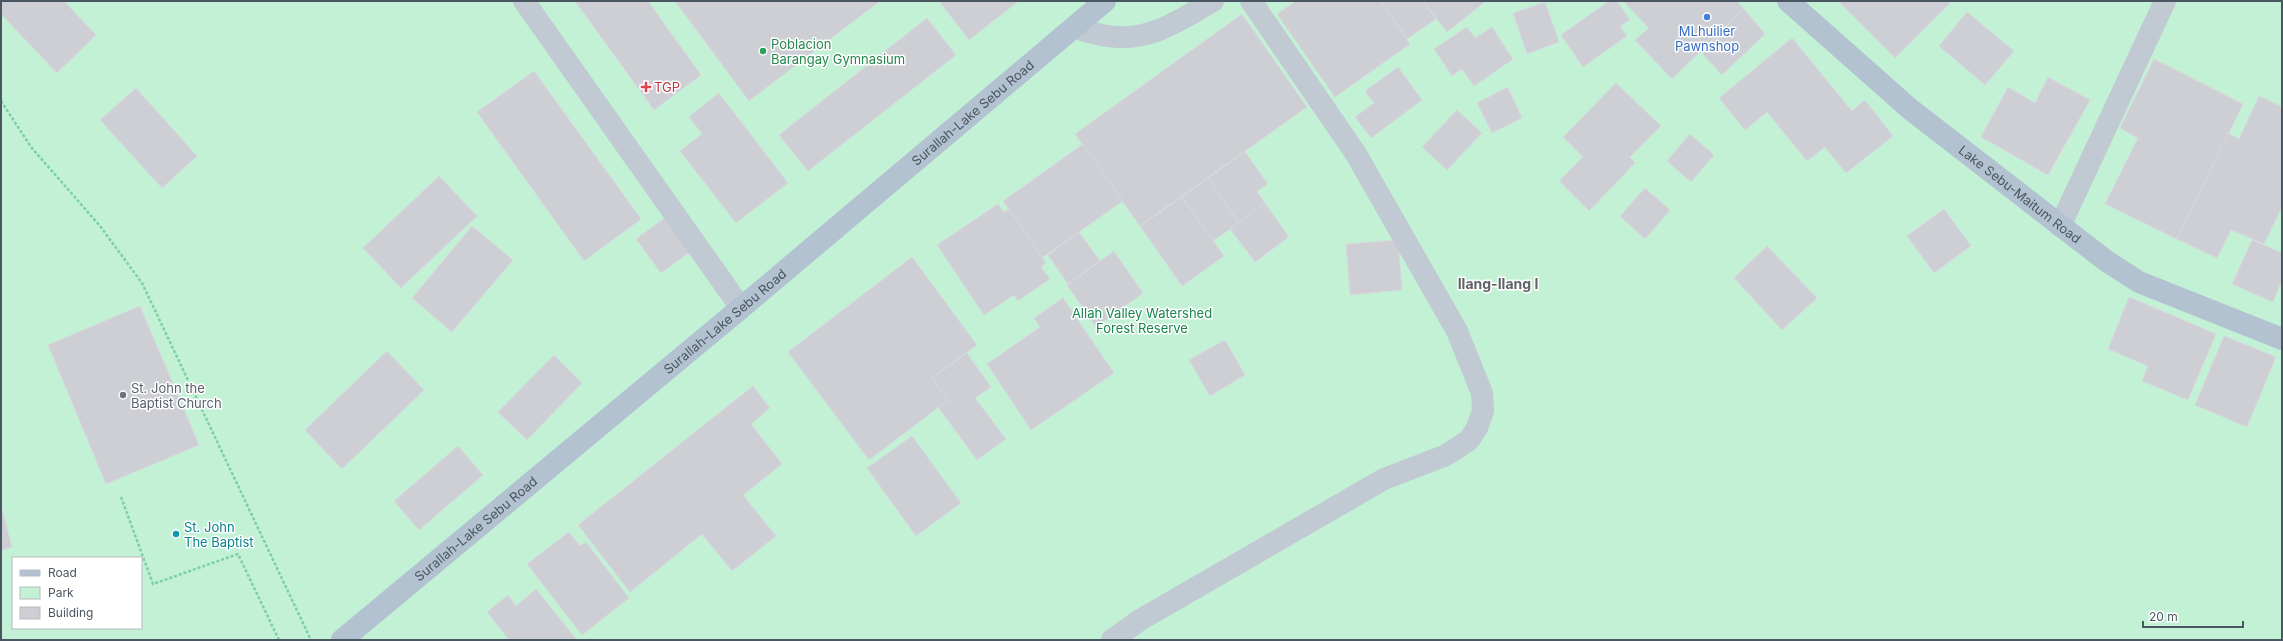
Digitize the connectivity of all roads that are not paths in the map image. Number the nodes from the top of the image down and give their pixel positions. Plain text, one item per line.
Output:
1 (524, 1) edge
2 (1105, 1) edge
3 (1213, 1) edge
4 (1251, 1) edge
5 (1788, 1) edge
6 (2165, 1) edge
7 (1075, 28) junction
8 (2060, 226) junction
9 (741, 308) junction
10 (2282, 339) edge
11 (347, 639) edge
12 (1112, 640) edge

1 - 9 street
2 - 7 main road, Surallah-Lake Sebu Road
3 - 7 street
4 - 12 street
5 - 8 main road, Lake Sebu-Maitum Road
6 - 8 street
7 - 9 main road, Surallah-Lake Sebu Road
8 - 10 main road, Lake Sebu-Maitum Road
9 - 11 main road, Surallah-Lake Sebu Road

